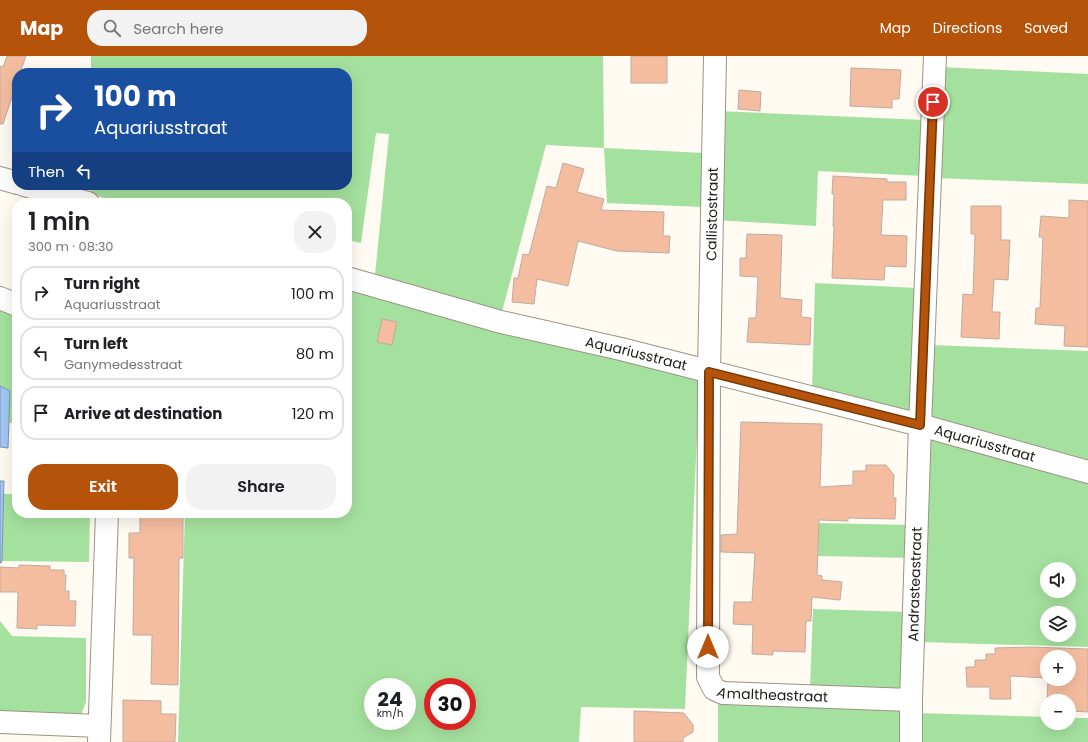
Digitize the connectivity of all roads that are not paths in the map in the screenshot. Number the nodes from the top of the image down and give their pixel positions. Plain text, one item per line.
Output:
1 (715, 56) edge
2 (935, 56) edge
3 (0, 178) edge
4 (12, 182) edge
5 (42, 190) edge
6 (70, 198) edge
7 (352, 279) edge
8 (0, 298) edge
9 (12, 303) edge
10 (709, 372) junction
11 (920, 425) junction
12 (1088, 472) edge
13 (107, 518) edge
14 (911, 700) junction
15 (0, 722) edge
16 (99, 734) edge
17 (911, 742) edge

1 - 10 street, Callistostraat
2 - 11 street, Andrasteastraat
3 - 4 street
5 - 6 street
7 - 10 street, Aquariusstraat
8 - 9 street
10 - 11 street, Aquariusstraat
10 - 14 street, Amaltheastraat
11 - 12 street, Aquariusstraat
11 - 14 street, Andrasteastraat
13 - 16 street
14 - 17 street, Andrasteastraat
15 - 16 street

